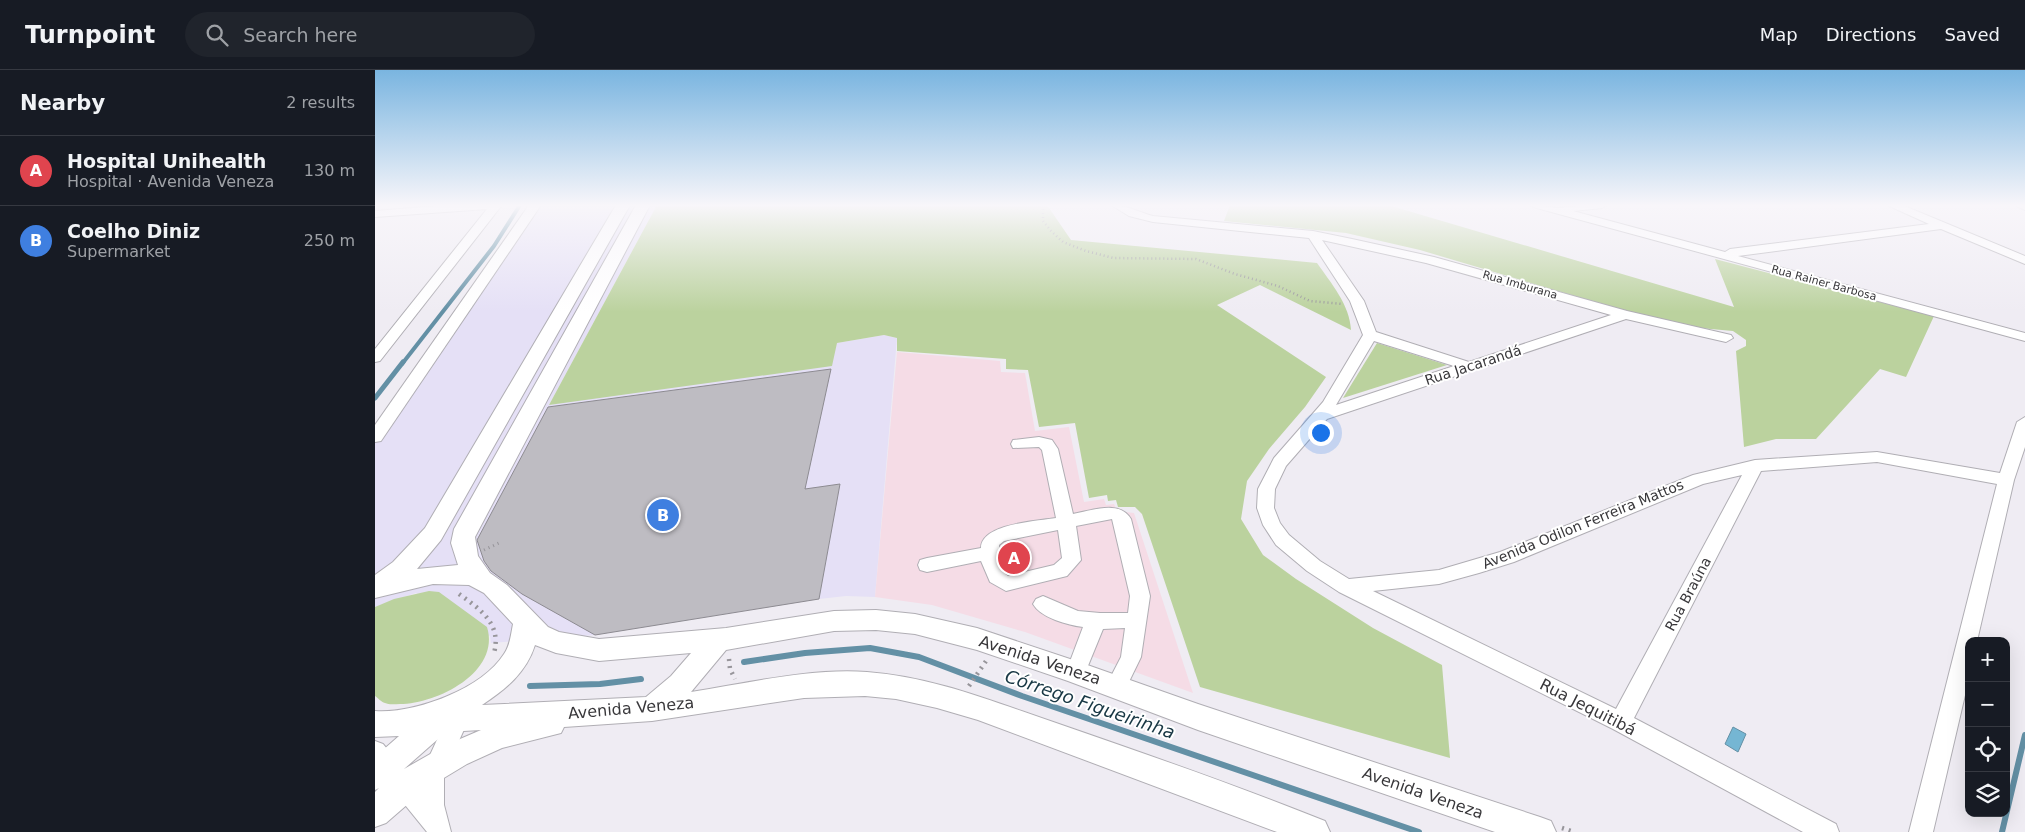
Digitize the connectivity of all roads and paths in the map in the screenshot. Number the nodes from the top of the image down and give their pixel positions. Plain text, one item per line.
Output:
1 (468, 241) edge
2 (510, 241) edge
3 (602, 241) edge
4 (624, 241) edge
5 (1061, 241) edge
6 (1317, 241) edge
7 (1349, 241) edge
8 (1668, 241) edge
9 (1830, 241) edge
10 (1976, 241) edge
11 (1721, 255) junction
12 (2025, 260) edge
13 (1336, 304) dead end
14 (1624, 315) junction
15 (1369, 335) junction
16 (1726, 338) dead end
17 (2025, 338) edge
18 (375, 358) edge
19 (1468, 366) junction
20 (1322, 415) junction
21 (2025, 422) edge
22 (375, 437) edge
23 (1019, 444) dead end
24 (1755, 466) junction
25 (2006, 480) junction
26 (1066, 522) junction
27 (990, 553) junction
28 (927, 565) dead end
29 (482, 580) junction
30 (1346, 587) junction
31 (375, 590) edge
32 (455, 591) dead end
33 (1043, 604) dead end
34 (1137, 620) junction
35 (526, 622) junction
36 (1095, 623) junction
37 (723, 645) junction
38 (491, 659) dead end
39 (986, 660) dead end
40 (1076, 672) junction
41 (736, 682) dead end
42 (969, 686) dead end
43 (1117, 686) junction
44 (458, 709) junction
45 (652, 709) junction
46 (1621, 722) junction
47 (389, 723) edge
48 (437, 765) junction
49 (385, 770) edge
50 (375, 812) edge
51 (438, 831) edge
52 (1314, 832) edge
53 (1540, 832) edge
54 (1827, 832) edge
55 (1921, 832) edge

1 - 18 street
2 - 22 street
3 - 31 main road
4 - 29 main road, Avenida Veneza
5 - 13 path
6 - 15 street
7 - 14 street, Rua Imburana
8 - 11 street, Rua Rainer Barbosa
9 - 11 street
10 - 12 street
11 - 17 street, Rua Rainer Barbosa
14 - 16 street, Rua Imburana
14 - 19 street, Rua Jacarandá
15 - 19 street
15 - 20 street
19 - 20 street, Rua Jacarandá
20 - 30 street
21 - 25 street
23 - 26 street
24 - 25 street, Avenida Odilon Ferreira Mattos
24 - 30 street, Avenida Odilon Ferreira Mattos
24 - 46 street, Rua Braúna
25 - 55 street
26 - 27 street
26 - 27 street
26 - 34 street
27 - 28 street
29 - 31 main road
29 - 35 main road, Avenida Veneza
30 - 46 street, Rua Jequitibá
32 - 38 path
33 - 36 street
34 - 36 street
34 - 43 street
35 - 37 main road, Avenida Veneza
35 - 44 main road
36 - 40 street
37 - 40 main road, Avenida Veneza
37 - 41 path
37 - 45 main road
39 - 42 path
40 - 43 main road, Avenida Veneza
43 - 53 main road, Avenida Veneza
44 - 45 main road, Avenida Veneza
44 - 47 main road, Avenida Veneza
44 - 48 street
44 - 49 main road
45 - 48 main road
45 - 52 main road, Avenida Veneza
46 - 54 street, Rua Jequitibá
48 - 49 main road
48 - 51 street
49 - 50 main road
49 - 51 street

